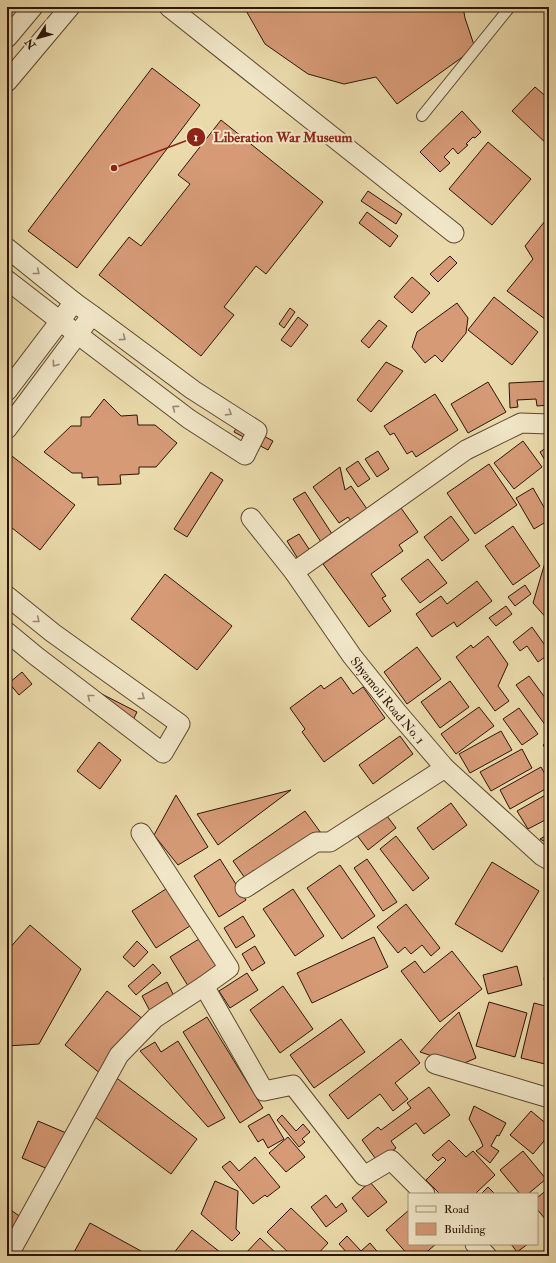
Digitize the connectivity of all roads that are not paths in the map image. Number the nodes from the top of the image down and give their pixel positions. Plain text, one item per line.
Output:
1 (33, 7) edge
2 (70, 7) edge
3 (169, 7) edge
4 (510, 7) edge
5 (7, 38) edge
6 (7, 82) edge
7 (422, 116) dead end
8 (454, 232) dead end
9 (7, 248) edge
10 (7, 280) edge
11 (74, 302) junction
12 (92, 315) junction
13 (60, 321) junction
14 (77, 334) junction
15 (7, 391) edge
16 (549, 424) edge
17 (7, 429) edge
18 (251, 518) dead end
19 (294, 572) junction
20 (7, 596) edge
21 (7, 632) edge
22 (53, 633) junction
23 (36, 656) junction
24 (445, 768) junction
25 (141, 833) dead end
26 (549, 860) edge
27 (245, 888) dead end
28 (204, 986) junction
29 (434, 1064) dead end
30 (549, 1098) edge
31 (424, 1193) edge
32 (476, 1245) edge
33 (8, 1256) edge
34 (487, 1256) edge

1 - 5 street
2 - 6 street
3 - 8 street
4 - 7 lane
9 -> 11 street
10 - 13 street
11 - 12 street
11 - 13 street
12 - 14 street
12 -> 14 street
13 - 14 street
13 - 15 street
14 -> 17 street
16 - 19 street
18 - 19 street, Shyamoli Road No. 1
19 - 24 street, Shyamoli Road No. 1
20 -> 22 street
21 - 23 street
22 - 23 street
22 -> 23 street
24 - 26 street, Shyamoli Road No. 1
24 - 27 street
25 - 28 street
28 - 31 street
28 - 33 street
29 - 30 street
32 - 34 street

